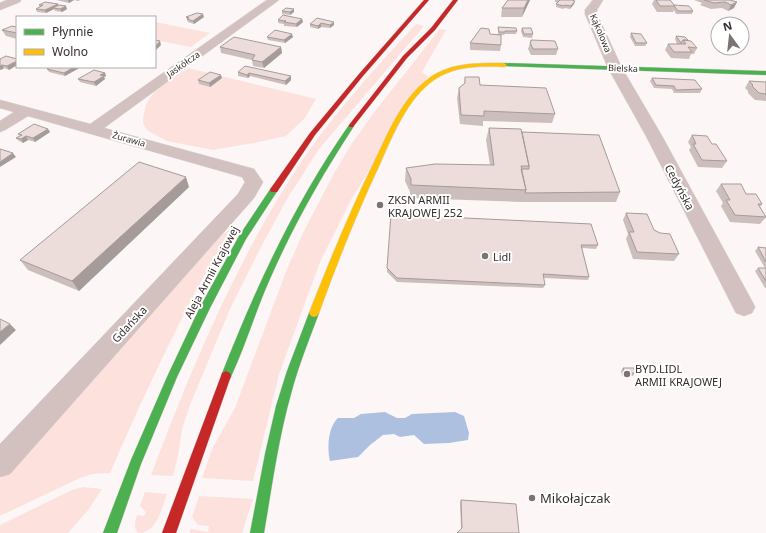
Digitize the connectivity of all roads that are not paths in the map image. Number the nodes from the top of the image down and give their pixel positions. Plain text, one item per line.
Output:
1 (16, 0) edge
2 (274, 0) edge
3 (427, 0) edge
4 (456, 0) edge
5 (598, 0) edge
6 (0, 7) edge
7 (615, 68) junction
8 (766, 73) edge
9 (0, 104) edge
10 (27, 111) junction
11 (0, 127) edge
12 (93, 129) junction
13 (254, 182) joint
14 (744, 307) dead end
15 (0, 464) edge
16 (110, 533) edge
17 (169, 533) edge
18 (257, 533) edge

1 - 6 street
2 - 12 street, Jaskółcza
3 - 16 main road, Aleja Armii Krajowej
4 - 17 main road
5 - 7 street, Kąkolowa
7 - 8 main road, Bielska
7 - 14 street, Cedyńska
7 - 18 main road, Bielska
9 - 10 street, Żurawia
10 - 11 street
10 - 12 street, Żurawia
12 - 13 street, Żurawia
13 - 15 street, Gdańska

